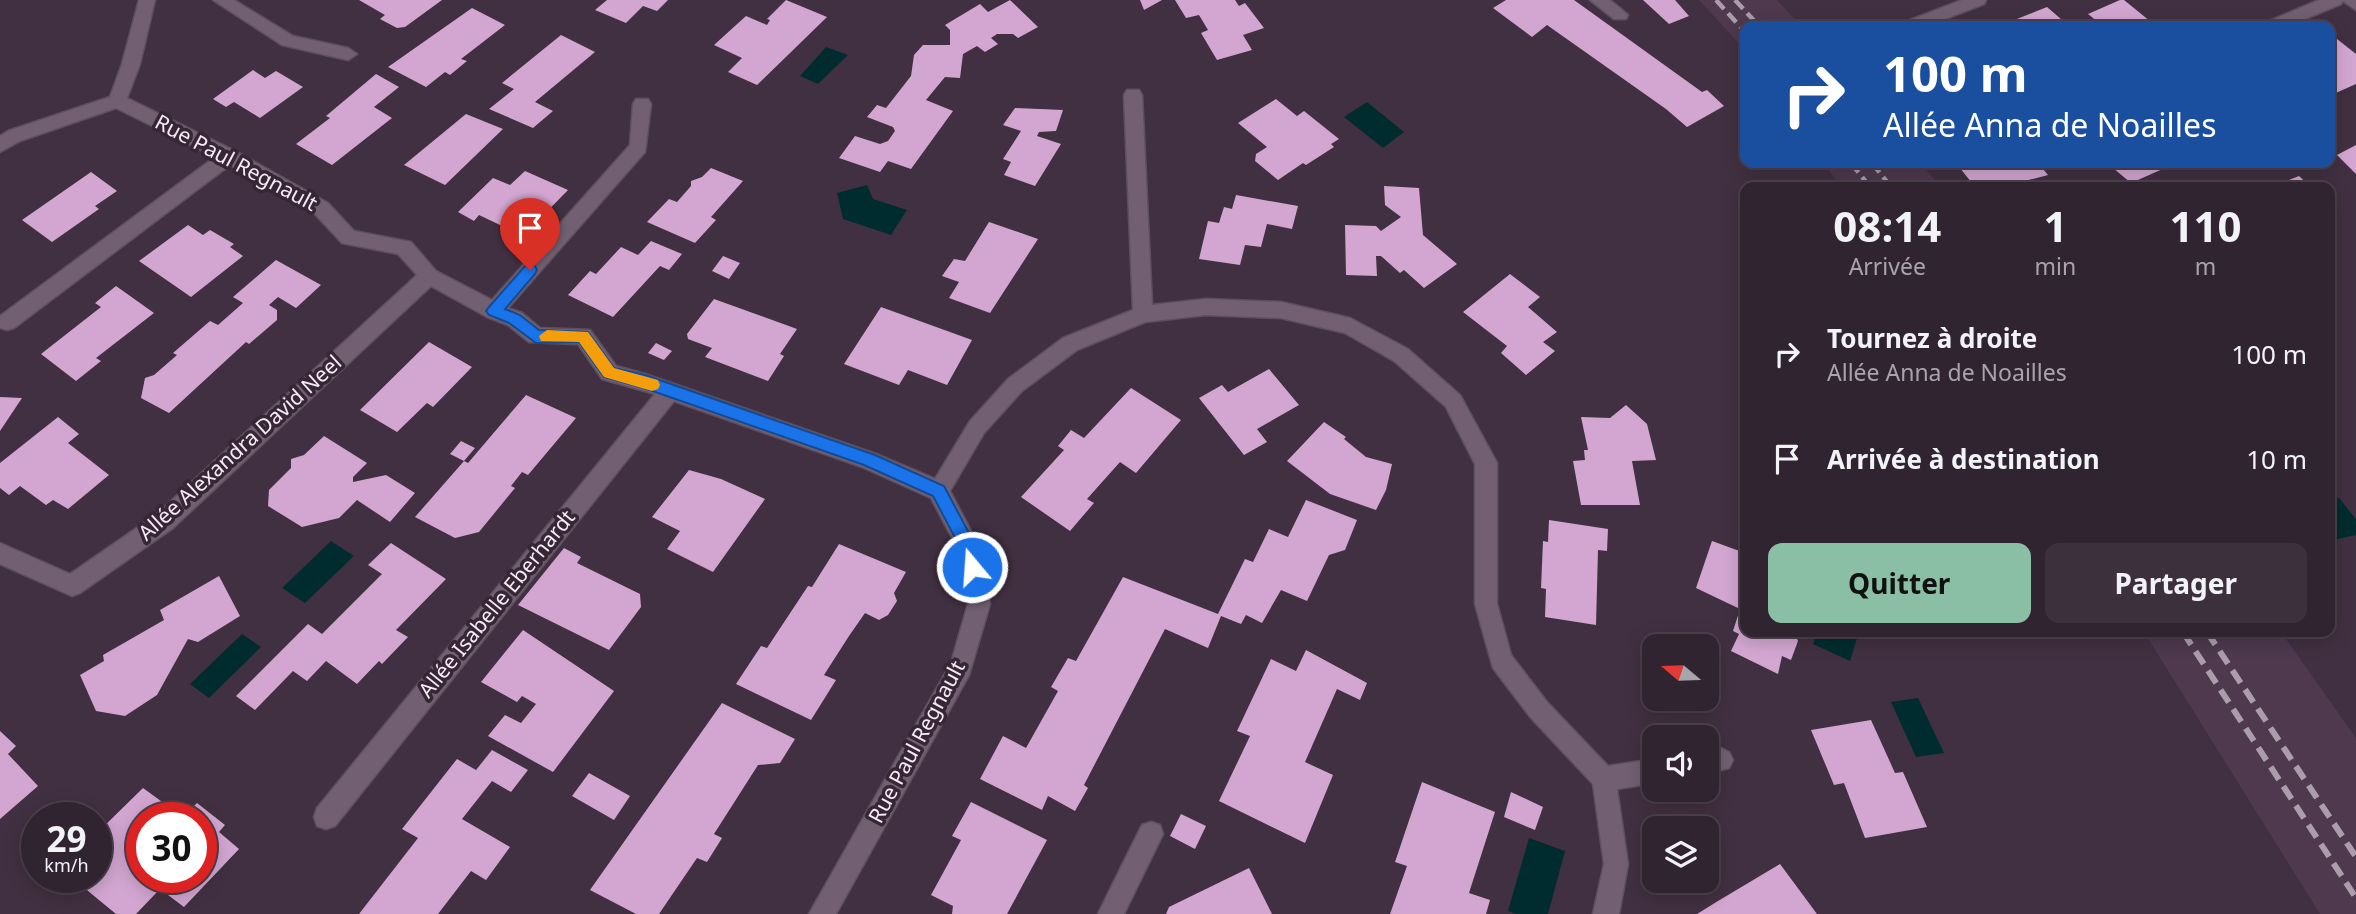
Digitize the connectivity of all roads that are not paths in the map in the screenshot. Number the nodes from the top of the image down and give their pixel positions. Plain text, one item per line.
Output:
1 (148, 0) edge
2 (221, 0) edge
3 (1598, 0) edge
4 (1978, 0) edge
5 (2335, 0) edge
6 (2351, 0) edge
7 (2356, 4) edge
8 (1620, 15) dead end
9 (1924, 21) edge
10 (2285, 21) edge
11 (348, 54) dead end
12 (1133, 94) dead end
13 (117, 101) junction
14 (642, 104) dead end
15 (5, 137) edge
16 (229, 156) junction
17 (429, 276) junction
18 (494, 311) junction
19 (1143, 314) junction
20 (7, 322) dead end
21 (669, 392) junction
22 (939, 491) junction
23 (0, 553) edge
24 (1642, 773) edge
25 (1604, 779) junction
26 (326, 817) dead end
27 (1150, 834) dead end
28 (822, 914) edge
29 (1111, 914) edge
30 (1606, 914) edge

1 - 13 street
2 - 11 street
3 - 8 street
4 - 9 street
5 - 10 street
6 - 7 street
12 - 19 street
13 - 15 street
13 - 16 street, Rue Paul Regnault
14 - 18 street
16 - 17 street, Rue Paul Regnault
16 - 20 street
17 - 18 street, Rue Paul Regnault
17 - 23 street, Allée Alexandra David Neel
18 - 21 street, Rue Paul Regnault
19 - 22 street
19 - 25 street
21 - 22 street, Rue Paul Regnault
21 - 26 street, Allée Isabelle Eberhardt
22 - 28 street, Rue Paul Regnault
24 - 25 street
25 - 30 street
27 - 29 street

